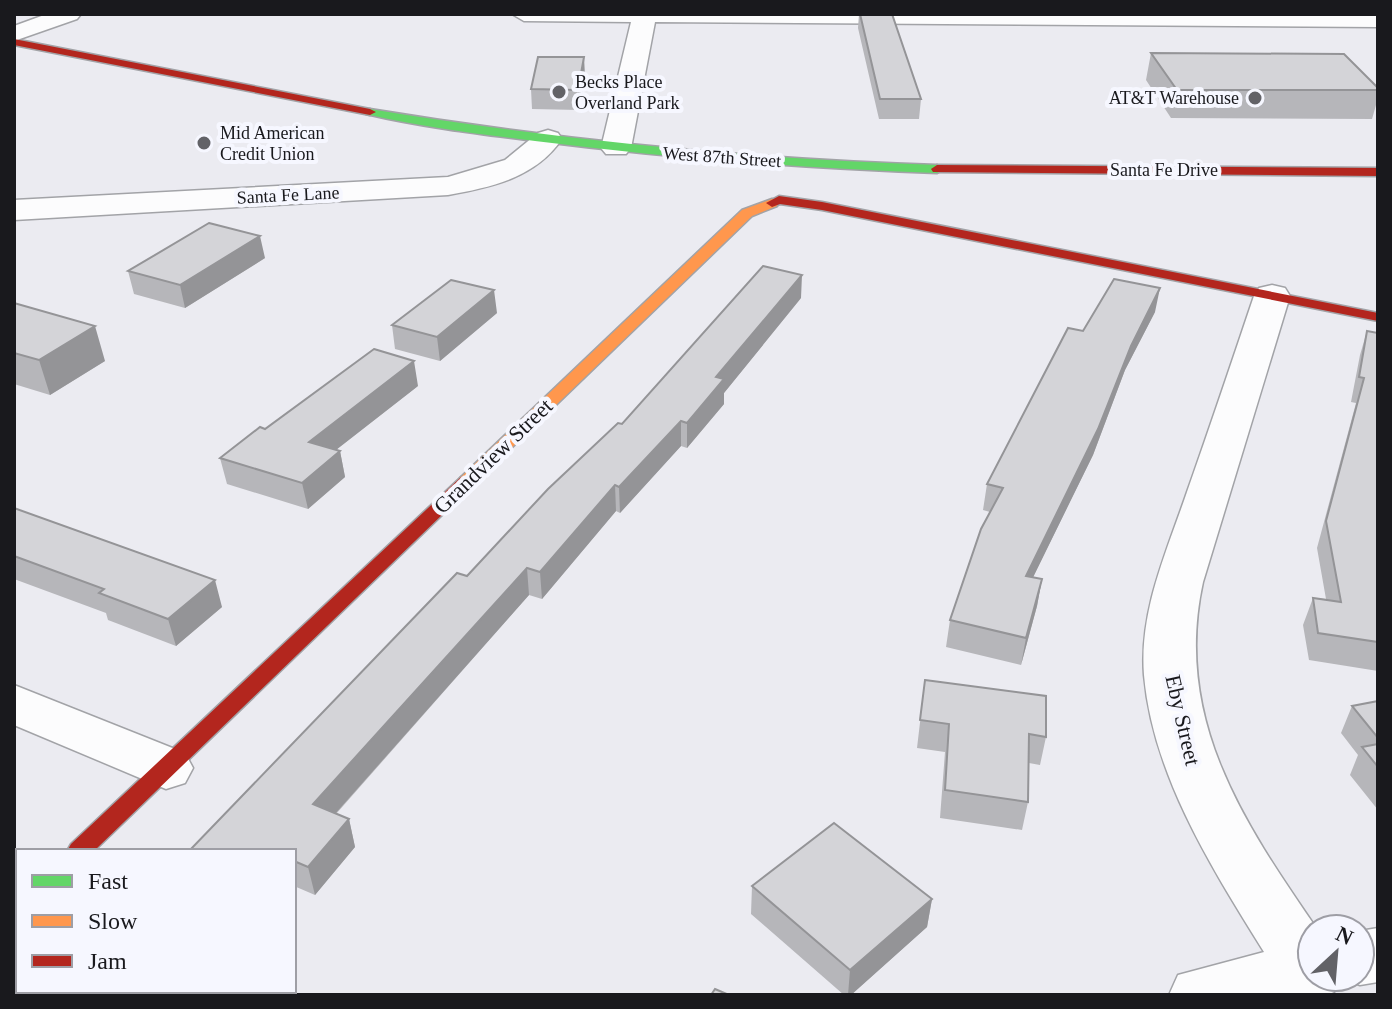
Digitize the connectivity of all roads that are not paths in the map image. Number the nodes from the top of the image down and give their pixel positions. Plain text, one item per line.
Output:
1 (69, 14) edge
2 (524, 14) edge
3 (644, 15) edge
4 (777, 15) edge
5 (1135, 17) edge
6 (1378, 20) edge
7 (14, 34) edge
8 (14, 42) edge
9 (548, 139) junction
10 (616, 148) junction
11 (1378, 172) edge
12 (951, 175) joint
13 (956, 208) dead end
14 (14, 210) edge
15 (963, 232) junction
16 (1272, 296) junction
17 (1378, 317) edge
18 (14, 704) edge
19 (166, 768) junction
20 (81, 849) edge
21 (1296, 937) edge
22 (1296, 979) edge
23 (1201, 995) edge

1 - 7 street
2 - 3 street
3 - 4 street
3 - 10 street
4 - 5 street
5 - 6 street
8 - 9 main road, West 87th Street
9 - 10 main road, West 87th Street
9 - 14 street, Santa Fe Lane
10 - 12 main road, West 87th Street
11 - 12 main road, Santa Fe Drive
13 - 15 main road
15 - 16 main road
15 - 19 main road, Grandview Street
16 - 17 main road
16 - 21 street, Eby Street
18 - 19 street
19 - 20 main road, Grandview Street
22 - 23 street

